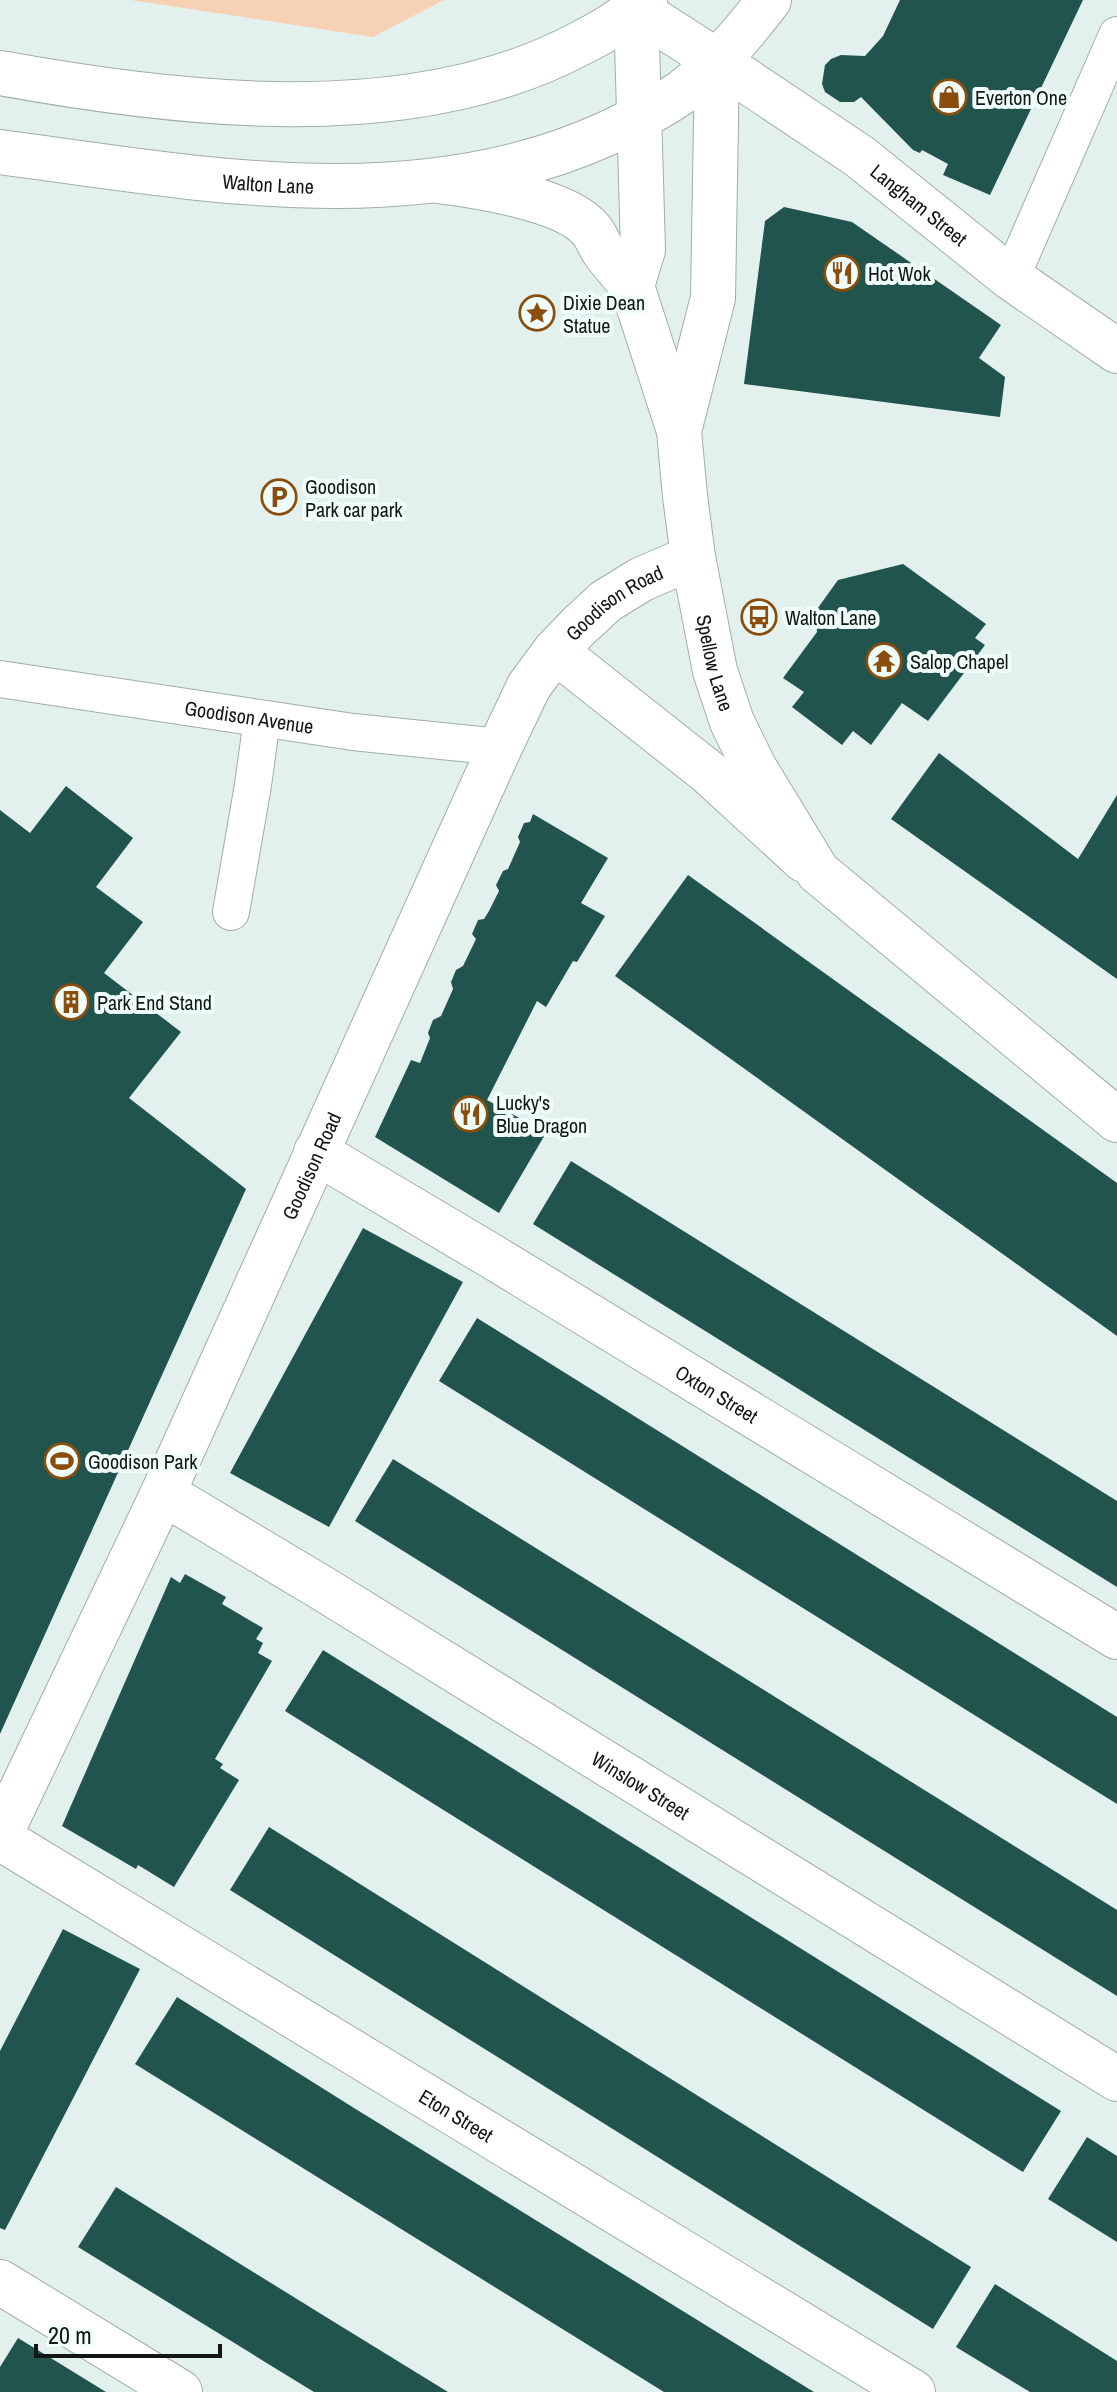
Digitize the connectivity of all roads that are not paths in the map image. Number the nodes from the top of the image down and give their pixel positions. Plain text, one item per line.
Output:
1 (769, 0) edge
2 (640, 4) edge
3 (1117, 35) edge
4 (717, 61) junction
5 (0, 73) edge
6 (638, 119) junction
7 (0, 152) edge
8 (437, 180) junction
9 (1011, 278) junction
10 (632, 286) junction
11 (1117, 351) edge
12 (679, 431) junction
13 (693, 557) junction
14 (555, 651) junction
15 (0, 679) edge
16 (262, 719) junction
17 (500, 747) junction
18 (818, 872) junction
19 (231, 912) dead end
20 (1117, 1120) edge
21 (316, 1152) junction
22 (163, 1493) junction
23 (1117, 1637) edge
24 (0, 1836) edge
25 (1117, 2079) edge
26 (0, 2282) edge
27 (180, 2392) edge
28 (913, 2392) edge

1 - 4 main road, Walton Lane
2 - 4 main road, Langham Street
2 - 5 main road
2 - 6 main road
3 - 9 lane
4 - 6 main road, Walton Lane
4 - 9 main road, Langham Street
4 - 12 main road, Spellow Lane
6 - 8 main road, Walton Lane
6 - 10 main road
7 - 8 main road, Walton Lane
8 - 10 main road
9 - 11 main road, Langham Street
10 - 12 main road, Spellow Lane
12 - 13 main road, Spellow Lane
13 - 14 main road, Goodison Road
13 - 18 main road, Spellow Lane
14 - 17 main road, Goodison Road
14 - 18 main road, Spellow Lane
15 - 16 lane, Goodison Avenue
16 - 17 lane, Goodison Avenue
16 - 19 lane
17 - 21 main road, Goodison Road
18 - 20 main road, Spellow Lane
21 - 22 main road, Goodison Road
21 - 23 main road, Oxton Street
22 - 24 main road, Goodison Road
22 - 25 main road, Winslow Street
24 - 28 main road, Eton Street
26 - 27 main road

